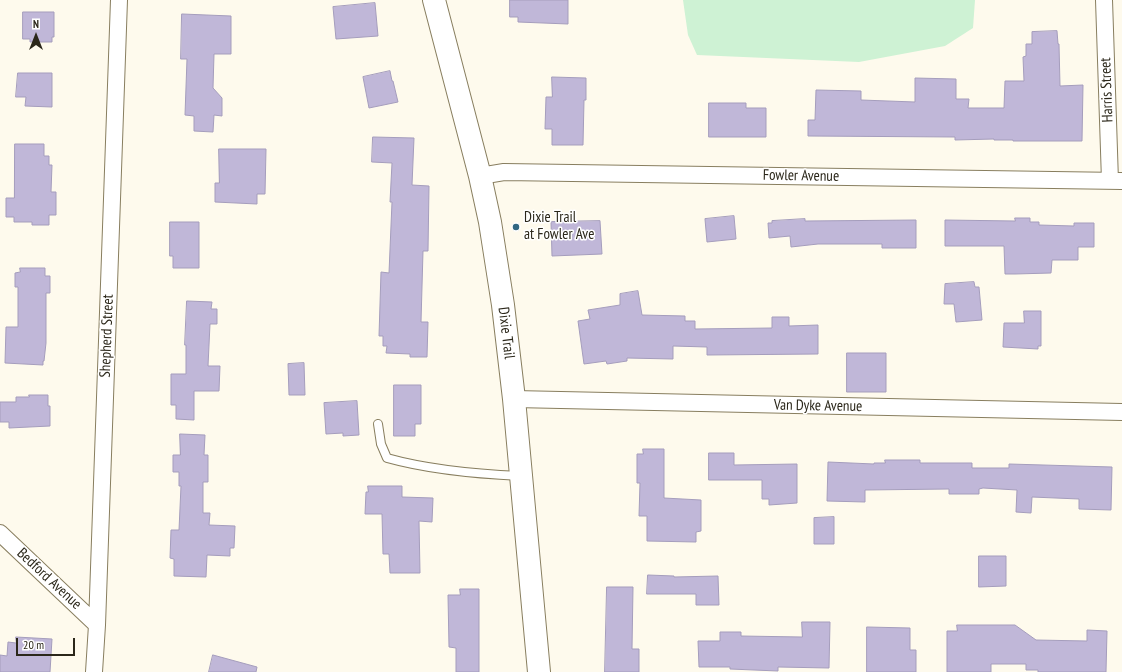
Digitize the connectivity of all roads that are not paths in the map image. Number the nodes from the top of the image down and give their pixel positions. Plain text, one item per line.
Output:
1 (119, 0) edge
2 (434, 0) edge
3 (1104, 0) edge
4 (480, 176) junction
5 (1116, 181) edge
6 (514, 399) junction
7 (1122, 412) edge
8 (378, 424) dead end
9 (521, 476) junction
10 (0, 533) edge
11 (97, 625) junction
12 (94, 672) edge
13 (540, 672) edge

1 - 11 street, Shepherd Street
2 - 4 main road, Dixie Trail
3 - 5 street, Harris Street
4 - 5 street, Fowler Avenue
4 - 6 main road, Dixie Trail
6 - 7 street, Van Dyke Avenue
6 - 9 main road, Dixie Trail
8 - 9 lane
9 - 13 main road, Dixie Trail
10 - 11 street, Bedford Avenue
11 - 12 street, Shepherd Street

